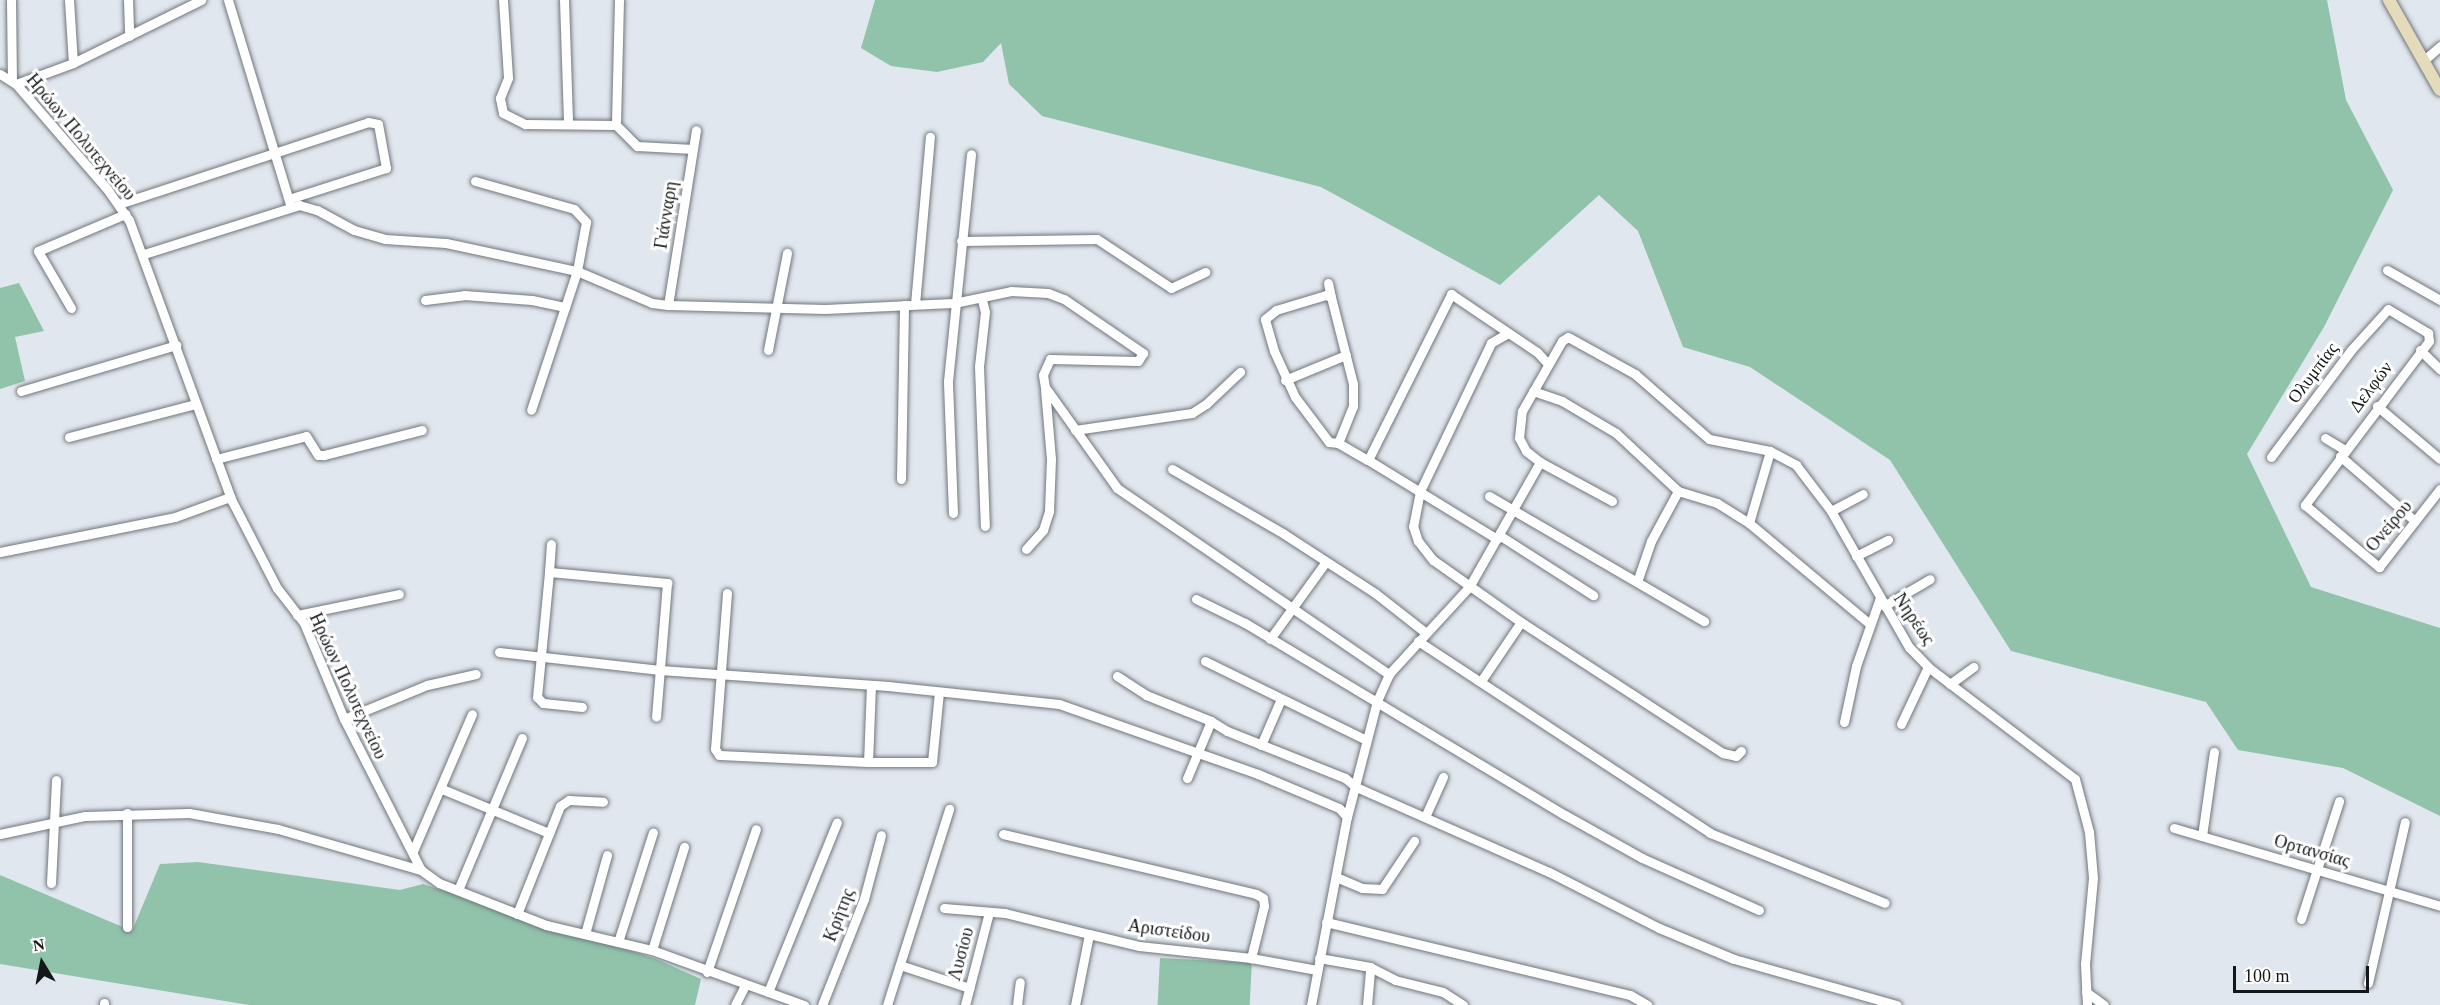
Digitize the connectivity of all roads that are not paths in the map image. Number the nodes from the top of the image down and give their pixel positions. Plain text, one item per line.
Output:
1 (11, 0) edge
2 (69, 0) edge
3 (128, 0) edge
4 (201, 0) edge
5 (228, 0) edge
6 (503, 0) edge
7 (564, 0) edge
8 (619, 0) edge
9 (2389, 0) edge
10 (185, 4) edge
11 (129, 36) junction
12 (2440, 46) edge
13 (2423, 61) junction
14 (73, 63) junction
15 (0, 74) edge
16 (14, 83) junction
17 (2440, 90) edge
18 (568, 122) junction
19 (616, 125) junction
20 (696, 130) dead end
21 (930, 137) dead end
22 (693, 149) junction
23 (276, 152) junction
24 (971, 154) dead end
25 (475, 181) dead end
26 (290, 203) junction
27 (119, 204) junction
28 (125, 214) junction
29 (961, 241) junction
30 (787, 253) dead end
31 (144, 254) junction
32 (2387, 270) dead end
33 (577, 271) junction
34 (1205, 272) dead end
35 (1328, 283) dead end
36 (1331, 297) junction
37 (425, 300) dead end
38 (982, 300) junction
39 (2440, 300) edge
40 (954, 303) junction
41 (915, 304) junction
42 (668, 305) junction
43 (904, 305) junction
44 (565, 307) junction
45 (71, 308) dead end
46 (778, 308) junction
47 (1508, 333) junction
48 (176, 345) junction
49 (768, 350) dead end
50 (2420, 350) junction
51 (1346, 355) junction
52 (1548, 364) junction
53 (2440, 369) edge
54 (1240, 372) dead end
55 (1285, 380) junction
56 (1045, 387) junction
57 (21, 391) dead end
58 (1533, 391) junction
59 (196, 404) junction
60 (2377, 406) junction
61 (531, 410) dead end
62 (422, 430) dead end
63 (1076, 430) junction
64 (69, 437) dead end
65 (2325, 438) dead end
66 (1338, 443) junction
67 (1770, 451) junction
68 (2342, 453) junction
69 (2271, 457) dead end
70 (216, 459) junction
71 (2440, 459) edge
72 (1368, 460) junction
73 (1540, 462) junction
74 (1172, 469) dead end
75 (902, 479) dead end
76 (2440, 489) edge
77 (1420, 491) junction
78 (1678, 491) junction
79 (1863, 494) dead end
80 (1489, 496) dead end
81 (230, 497) junction
82 (1612, 501) dead end
83 (2305, 505) joint
84 (1512, 509) junction
85 (1831, 511) junction
86 (953, 513) dead end
87 (2415, 521) junction
88 (1749, 523) junction
89 (985, 526) dead end
90 (1498, 537) junction
91 (1888, 540) dead end
92 (551, 544) dead end
93 (1026, 549) dead end
94 (0, 552) edge
95 (1856, 556) junction
96 (1325, 562) junction
97 (549, 572) junction
98 (1930, 579) dead end
99 (1637, 582) junction
100 (1469, 587) junction
101 (727, 592) dead end
102 (399, 594) dead end
103 (1593, 595) dead end
104 (1196, 599) dead end
105 (1882, 602) junction
106 (1291, 607) junction
107 (297, 615) junction
108 (1704, 621) dead end
109 (1521, 622) junction
110 (1870, 624) junction
111 (1426, 633) junction
112 (1270, 639) junction
113 (1418, 641) junction
114 (499, 652) dead end
115 (542, 657) junction
116 (1205, 661) dead end
117 (1928, 667) junction
118 (1973, 667) dead end
119 (660, 670) junction
120 (476, 674) dead end
121 (1389, 674) junction
122 (721, 675) junction
123 (1117, 676) dead end
124 (1481, 681) junction
125 (1950, 684) junction
126 (871, 685) junction
127 (939, 692) junction
128 (1281, 699) junction
129 (1377, 701) junction
130 (582, 707) dead end
131 (472, 714) dead end
132 (656, 717) dead end
133 (344, 719) junction
134 (1211, 721) junction
135 (1844, 722) dead end
136 (1901, 724) dead end
137 (522, 738) dead end
138 (1366, 740) junction
139 (1261, 745) junction
140 (1741, 751) dead end
141 (1199, 752) junction
142 (2214, 752) dead end
143 (868, 762) junction
144 (1443, 777) dead end
145 (1187, 778) dead end
146 (56, 780) dead end
147 (1356, 787) junction
148 (442, 789) junction
149 (2339, 801) dead end
150 (603, 802) dead end
151 (949, 809) dead end
152 (493, 810) junction
153 (127, 813) junction
154 (1347, 817) junction
155 (1425, 817) junction
156 (57, 822) junction
157 (837, 822) dead end
158 (2405, 822) dead end
159 (2174, 828) dead end
160 (756, 829) dead end
161 (653, 832) dead end
162 (549, 833) junction
163 (0, 834) edge
164 (1003, 834) dead end
165 (881, 835) dead end
166 (2202, 836) junction
167 (1414, 841) dead end
168 (684, 847) dead end
169 (413, 851) junction
170 (607, 855) dead end
171 (422, 870) junction
172 (2317, 870) junction
173 (1336, 877) junction
174 (51, 883) dead end
175 (458, 890) junction
176 (2391, 891) junction
177 (1886, 903) dead end
178 (2440, 906) edge
179 (944, 908) dead end
180 (1759, 910) dead end
181 (989, 912) junction
182 (517, 914) junction
183 (2301, 919) dead end
184 (1326, 922) junction
185 (127, 927) dead end
186 (585, 934) junction
187 (1089, 934) junction
188 (618, 942) junction
189 (652, 950) junction
190 (1251, 958) junction
191 (1319, 958) junction
192 (903, 966) junction
193 (1370, 968) junction
194 (1317, 970) junction
195 (707, 972) junction
196 (1020, 982) dead end
197 (2368, 983) dead end
198 (745, 985) junction
199 (969, 988) junction
200 (768, 992) junction
201 (2086, 992) junction
202 (735, 1005) edge
203 (804, 1005) edge
204 (822, 1005) edge
205 (887, 1005) edge
206 (965, 1005) edge
207 (1017, 1005) edge
208 (1075, 1005) edge
209 (1311, 1005) edge
210 (1367, 1005) edge
211 (1463, 1005) edge
212 (1647, 1005) edge
213 (1897, 1005) edge
214 (2087, 1005) edge
215 (2104, 1005) edge

1 - 16 street
2 - 14 street
3 - 11 street
4 - 10 street
5 - 23 street
6 - 18 street
7 - 18 street
8 - 19 street
9 - 13 main road
10 - 11 street
11 - 14 street
12 - 13 street
13 - 17 main road
14 - 16 street
15 - 16 street, Ηρώων Πολυτεχνείου
16 - 27 street, Ηρώων Πολυτεχνείου
18 - 19 street
19 - 22 street
20 - 22 street, Γιάνναρη
21 - 41 street
22 - 42 street, Γιάνναρη
23 - 26 street
23 - 26 street
23 - 27 street
24 - 29 street
25 - 33 street
26 - 31 street
26 - 33 street
27 - 28 street, Ηρώων Πολυτεχνείου
28 - 31 street, Ηρώων Πολυτεχνείου
28 - 45 street
29 - 34 street
29 - 40 street
30 - 46 street
31 - 48 street, Ηρώων Πολυτεχνείου
32 - 39 street
33 - 42 street
33 - 44 street
35 - 36 street
36 - 51 street
36 - 55 street
37 - 44 street
38 - 40 street
38 - 56 street
38 - 89 street
40 - 41 street
40 - 86 street
41 - 43 street
42 - 46 street
43 - 46 street
43 - 75 street
44 - 61 street
46 - 49 street
47 - 52 street
47 - 72 street
47 - 77 street
48 - 57 street
48 - 59 street, Ηρώων Πολυτεχνείου
50 - 53 street
50 - 60 street, Δελφών
50 - 69 street, Ολυμπίας
51 - 55 street
51 - 66 street
52 - 58 street
52 - 67 street, Νηρέως
54 - 63 street
55 - 66 street
56 - 63 street
56 - 93 street
58 - 73 street
58 - 78 street
59 - 64 street
59 - 70 street, Ηρώων Πολυτεχνείου
60 - 68 street, Δελφών
60 - 71 street
62 - 70 street
63 - 106 street
65 - 68 street
66 - 72 street
67 - 85 street, Νηρέως
67 - 88 street
68 - 83 street, Δελφών
68 - 87 street
70 - 81 street, Ηρώων Πολυτεχνείου
72 - 77 street
73 - 82 street
73 - 84 street
74 - 96 street
76 - 87 street, Ονείρου
77 - 90 street
77 - 100 street
78 - 88 street
78 - 99 street
79 - 85 street
80 - 84 street
81 - 94 street
81 - 107 street, Ηρώων Πολυτεχνείου
83 - 87 street, Ονείρου
84 - 90 street
84 - 99 street
85 - 95 street, Νηρέως
88 - 110 street
90 - 100 street
90 - 103 street
91 - 95 street
92 - 97 street
95 - 105 street, Νηρέως
96 - 106 street
96 - 111 street
97 - 115 street
97 - 119 street
98 - 105 street
99 - 108 street
100 - 109 street
100 - 111 street
101 - 122 street
102 - 107 street
104 - 112 street
105 - 110 street
105 - 117 street, Νηρέως
106 - 112 street
106 - 121 street
107 - 133 street, Ηρώων Πολυτεχνείου
109 - 124 street
109 - 140 street
110 - 135 street
111 - 113 street
112 - 129 street
113 - 121 street
113 - 124 street
114 - 115 street
115 - 119 street
115 - 130 street
116 - 128 street
117 - 125 street, Νηρέως
117 - 136 street
118 - 125 street
119 - 122 street
119 - 132 street
120 - 133 street
121 - 129 street
122 - 126 street
122 - 143 street
123 - 134 street
124 - 177 street
125 - 201 street, Νηρέως
126 - 127 street
126 - 143 street
127 - 141 street
127 - 143 street
128 - 138 street
128 - 139 street
129 - 138 street
129 - 180 street
131 - 148 street
133 - 169 street, Ηρώων Πολυτεχνείου
134 - 139 street
134 - 141 street
137 - 152 street
138 - 147 street
139 - 147 street
141 - 145 street
141 - 154 street
142 - 166 street
144 - 155 street
146 - 156 street
147 - 154 street
147 - 155 street
148 - 152 street
148 - 169 street
149 - 172 street
150 - 162 street
151 - 192 street
152 - 162 street
152 - 175 street
153 - 156 street
153 - 171 street
153 - 185 street
154 - 173 street
155 - 213 street
156 - 163 street
156 - 174 street
157 - 200 street
158 - 176 street
159 - 166 street, Ορτανσίας
160 - 195 street
161 - 188 street
162 - 182 street
164 - 190 street
165 - 204 street, Κρήτης
166 - 172 street, Ορτανσίας
167 - 173 street
168 - 189 street
169 - 171 street, Ηρώων Πολυτεχνείου
170 - 186 street
171 - 175 street
172 - 176 street, Ορτανσίας
172 - 183 street
173 - 184 street
175 - 182 street
176 - 178 street, Ορτανσίας
176 - 197 street
179 - 181 street, Αριστείδου
181 - 187 street, Αριστείδου
181 - 199 street, Λυσίου
182 - 186 street
184 - 191 street
184 - 212 street
186 - 188 street
187 - 190 street, Αριστείδου
187 - 208 street
188 - 189 street
189 - 195 street
190 - 194 street, Αριστείδου
191 - 193 street
191 - 194 street
192 - 199 street
192 - 205 street
193 - 210 street
193 - 211 street
194 - 209 street
195 - 198 street
196 - 207 street
198 - 200 street
198 - 202 street
199 - 206 street, Λυσίου
200 - 203 street
201 - 214 street, Νηρέως
201 - 215 street

